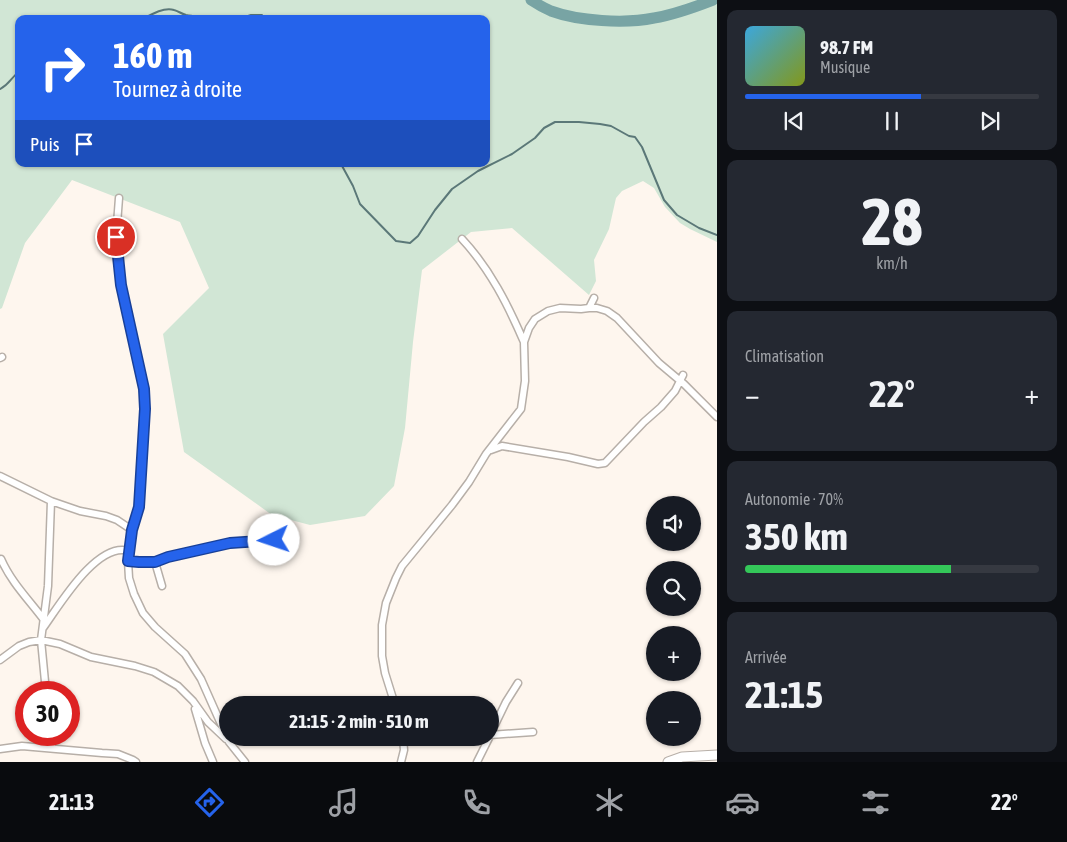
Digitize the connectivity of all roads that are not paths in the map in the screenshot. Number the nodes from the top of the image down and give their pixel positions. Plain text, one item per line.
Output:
1 (119, 198) dead end
2 (462, 240) dead end
3 (594, 298) dead end
4 (589, 308) junction
5 (524, 342) junction
6 (681, 377) junction
7 (717, 417) edge
8 (489, 450) junction
9 (0, 476) edge
10 (51, 502) junction
11 (132, 530) junction
12 (274, 540) dead end
13 (129, 551) junction
14 (1, 559) dead end
15 (128, 561) junction
16 (155, 562) junction
17 (162, 586) dead end
18 (44, 620) junction
19 (43, 629) junction
20 (41, 640) junction
21 (0, 660) edge
22 (45, 681) edge
23 (518, 683) dead end
24 (392, 696) edge
25 (193, 701) junction
26 (499, 717) edge
27 (219, 720) edge
28 (219, 732) edge
29 (533, 732) dead end
30 (499, 735) edge
31 (232, 746) edge
32 (404, 746) edge
33 (485, 746) edge
34 (52, 748) joint
35 (0, 749) edge
36 (717, 755) edge
37 (136, 762) edge
38 (213, 762) edge
39 (245, 762) edge
40 (401, 762) edge
41 (477, 762) edge
42 (668, 762) edge

1 - 11 street
2 - 5 street
3 - 4 street
4 - 5 street
4 - 6 street
5 - 8 street
6 - 7 street
6 - 8 street
8 - 24 street
9 - 10 street
10 - 11 street
10 - 18 street
11 - 13 street
12 - 16 street
13 - 15 street
13 - 19 street
14 - 18 street
15 - 16 street
15 - 27 street
16 - 17 street
18 - 19 street
19 - 20 street
20 - 21 street
20 - 22 street
20 - 25 street
23 - 26 street
25 - 28 street
25 - 38 street
29 - 30 street
31 - 39 street
32 - 40 street
33 - 41 street
34 - 35 street
34 - 37 street
36 - 42 street

